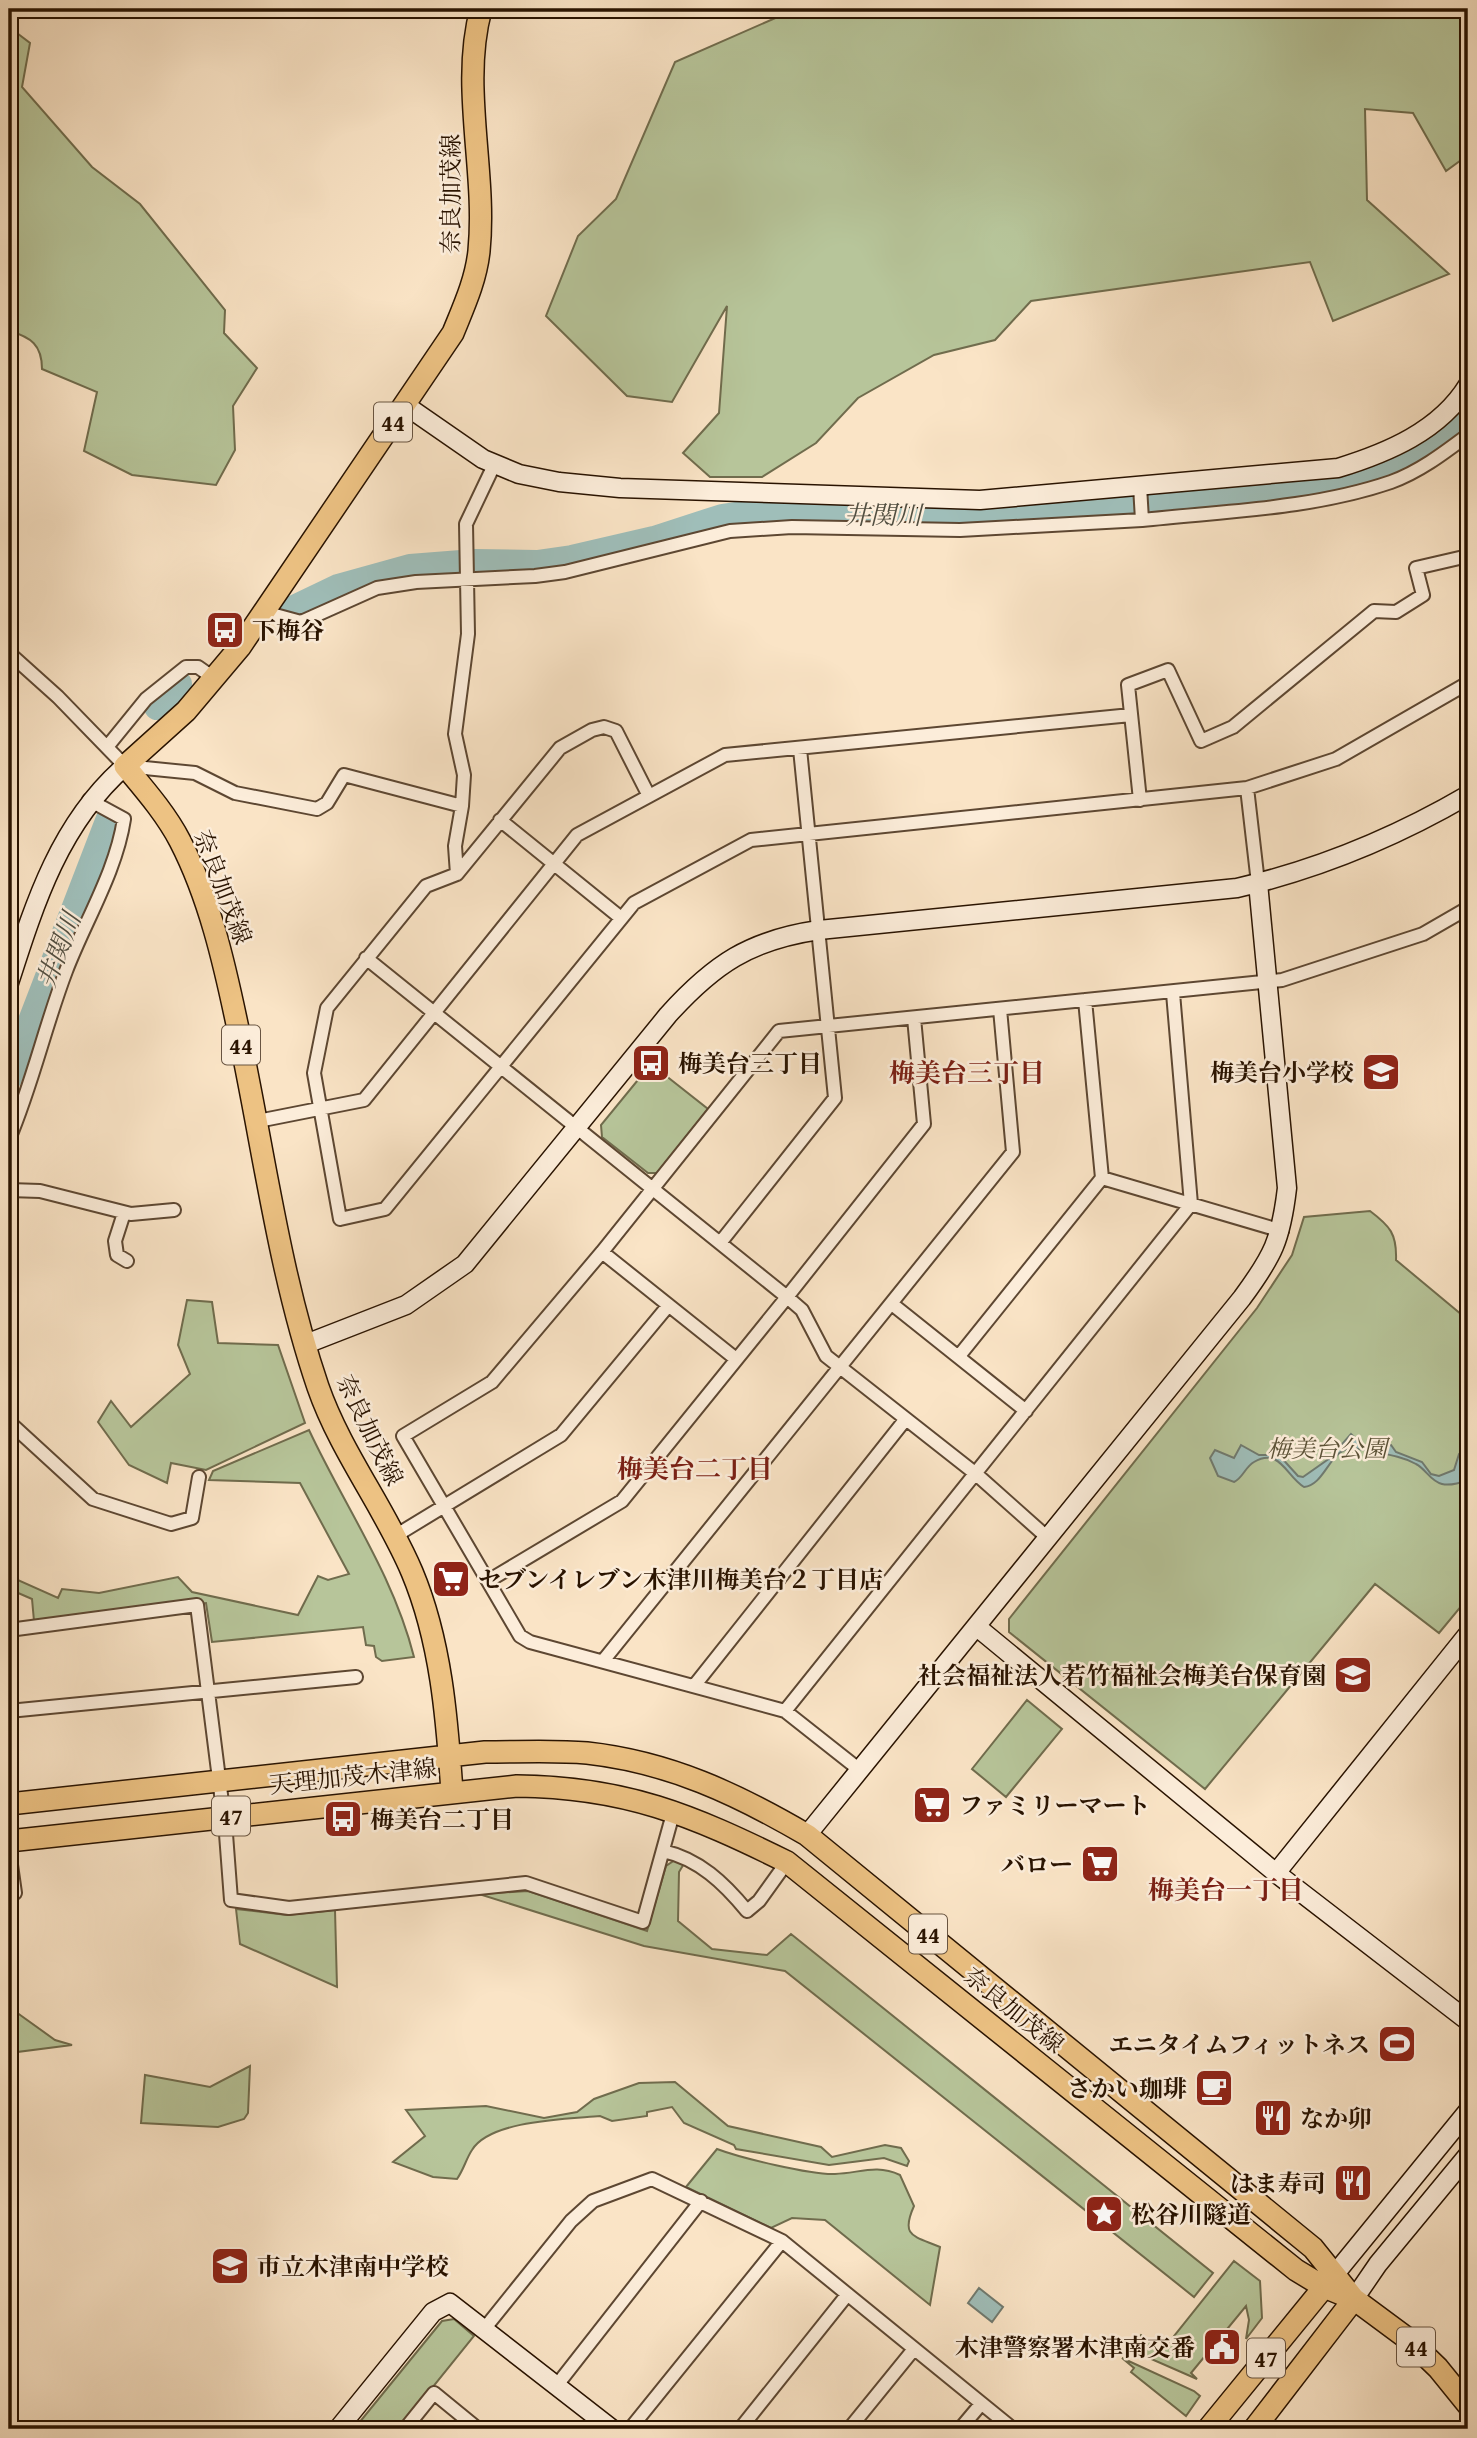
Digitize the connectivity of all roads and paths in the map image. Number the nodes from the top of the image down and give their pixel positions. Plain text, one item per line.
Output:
1 (481, 9) edge
2 (1468, 385) edge
3 (405, 405) junction
4 (1468, 435) edge
5 (495, 463) junction
6 (1140, 494) junction
7 (1142, 518) junction
8 (1468, 556) edge
9 (467, 577) junction
10 (264, 612) junction
11 (9, 653) edge
12 (215, 678) junction
13 (1468, 683) edge
14 (1131, 715) junction
15 (107, 747) junction
16 (800, 749) junction
17 (125, 766) junction
18 (1247, 788) junction
19 (1468, 795) edge
20 (649, 796) junction
21 (89, 800) junction
22 (1140, 800) junction
23 (462, 806) junction
24 (499, 820) junction
25 (808, 835) junction
26 (553, 864) junction
27 (457, 874) junction
28 (1258, 883) junction
29 (1468, 908) edge
30 (621, 918) junction
31 (819, 930) junction
32 (366, 958) junction
33 (12, 959) edge
34 (1267, 982) junction
35 (9, 983) edge
36 (1174, 993) junction
37 (1084, 1000) junction
38 (1000, 1009) junction
39 (434, 1013) junction
40 (914, 1018) junction
41 (828, 1026) junction
42 (502, 1067) junction
43 (321, 1108) junction
44 (258, 1121) junction
45 (577, 1129) junction
46 (9, 1139) edge
47 (1102, 1178) junction
48 (652, 1188) junction
49 (9, 1190) edge
50 (1191, 1204) junction
51 (174, 1210) dead end
52 (124, 1213) junction
53 (1282, 1231) junction
54 (720, 1243) junction
55 (602, 1252) junction
56 (127, 1261) dead end
57 (787, 1297) junction
58 (892, 1304) junction
59 (668, 1306) junction
60 (306, 1344) junction
61 (959, 1356) junction
62 (736, 1359) junction
63 (841, 1366) junction
64 (1026, 1411) junction
65 (905, 1420) junction
66 (9, 1422) edge
67 (976, 1474) junction
68 (199, 1477) dead end
69 (444, 1507) junction
70 (395, 1535) junction
71 (1049, 1539) junction
72 (488, 1581) junction
73 (977, 1627) junction
74 (9, 1630) edge
75 (1468, 1634) edge
76 (603, 1661) junction
77 (356, 1677) dead end
78 (694, 1686) junction
79 (207, 1691) junction
80 (785, 1711) junction
81 (9, 1712) edge
82 (449, 1754) junction
83 (861, 1772) junction
84 (218, 1780) junction
85 (452, 1792) junction
86 (9, 1804) edge
87 (674, 1810) junction
88 (224, 1817) junction
89 (807, 1835) junction
90 (9, 1841) edge
91 (9, 1851) edge
92 (663, 1851) junction
93 (787, 1862) junction
94 (1276, 1872) junction
95 (15, 1894) dead end
96 (1468, 2021) edge
97 (1468, 2111) edge
98 (1468, 2155) edge
99 (701, 2201) junction
100 (782, 2241) junction
101 (1329, 2281) junction
102 (847, 2295) junction
103 (1354, 2299) junction
104 (485, 2329) junction
105 (914, 2349) junction
106 (556, 2385) junction
107 (981, 2404) junction
108 (1468, 2405) edge
109 (338, 2429) edge
110 (405, 2429) edge
111 (478, 2429) edge
112 (612, 2429) edge
113 (630, 2429) edge
114 (740, 2429) edge
115 (849, 2429) edge
116 (960, 2429) edge
117 (1013, 2429) edge
118 (1208, 2429) edge
119 (1254, 2429) edge

1 - 3 main road, 奈良加茂線 / 44
2 - 6 street
3 - 5 street
3 - 10 main road, 奈良加茂線 / 44
4 - 7 street
5 - 6 street
5 - 9 street
6 - 7 street
7 - 9 street
8 - 14 street
9 - 10 street
9 - 23 street
10 - 12 main road, 奈良加茂線 / 44
11 - 15 street
12 - 15 street
12 - 17 main road, 奈良加茂線 / 44
13 - 18 street
14 - 16 street
14 - 22 street
15 - 17 street
16 - 20 street
16 - 25 street
17 - 21 street
17 - 23 street
17 - 44 main road, 奈良加茂線 / 44
18 - 22 street
18 - 28 street
19 - 28 street
20 - 24 street
20 - 26 street
21 - 33 street
21 - 46 street
22 - 25 street
23 - 27 street
24 - 26 street
24 - 27 street
25 - 30 street
25 - 31 street
26 - 30 street
26 - 39 street
27 - 32 street
28 - 31 street
28 - 34 street
29 - 34 street
30 - 42 street
31 - 41 street
31 - 45 street
32 - 39 street
32 - 43 street
33 - 35 street
34 - 36 street
34 - 53 street
36 - 37 street
36 - 50 street
37 - 38 street
37 - 47 street
38 - 40 street
38 - 58 street
39 - 42 street
39 - 43 street
40 - 41 street
40 - 57 street
41 - 48 street
41 - 54 street
42 - 43 street
42 - 45 street
43 - 44 street
44 - 60 main road, 奈良加茂線 / 44
45 - 48 street
45 - 60 street
47 - 50 street
47 - 61 street
48 - 54 street
48 - 55 street
49 - 52 street
50 - 53 street
50 - 64 street
51 - 52 street
52 - 56 street
53 - 71 street
54 - 57 street
55 - 59 street
55 - 69 street
57 - 62 street
57 - 63 street
58 - 61 street
58 - 63 street
59 - 62 street
59 - 69 street
60 - 70 main road, 奈良加茂線 / 44
61 - 64 street
62 - 72 street
63 - 65 street
63 - 76 street
64 - 67 street
65 - 67 street
65 - 78 street
66 - 68 street
67 - 71 street
67 - 80 street
69 - 70 street
69 - 72 street
70 - 82 main road, 奈良加茂線 / 44
71 - 73 street
72 - 76 street
73 - 83 street
73 - 94 street
74 - 79 street
75 - 94 street
76 - 78 street
77 - 79 street
78 - 80 street
79 - 81 street
79 - 84 street
80 - 83 street
82 - 84 main road, 天理加茂木津線 / 47
82 - 85 main road, 奈良加茂線 / 44
82 - 89 main road, 奈良加茂線 / 44
83 - 89 street
84 - 86 main road, 天理加茂木津線 / 47
84 - 88 street
85 - 87 main road, 奈良加茂線 / 44
85 - 88 main road, 天理加茂木津線 / 47
87 - 92 street
87 - 93 main road, 奈良加茂線 / 44
88 - 90 main road, 天理加茂木津線 / 47
88 - 92 street
89 - 101 main road, 奈良加茂線 / 44
91 - 95 street
92 - 93 street
93 - 101 main road, 奈良加茂線 / 44
94 - 96 street
97 - 101 street
98 - 103 street
99 - 100 street
99 - 104 street
99 - 106 street
100 - 102 street
100 - 113 street
101 - 103 main road, 奈良加茂線 / 44
101 - 118 main road, 47
102 - 105 street
102 - 114 street
103 - 108 main road, 奈良加茂線 / 44
103 - 119 main road, 47
104 - 106 street
104 - 109 street
105 - 107 street
105 - 115 street
106 - 112 street
107 - 116 street
107 - 117 street
110 - 111 street

